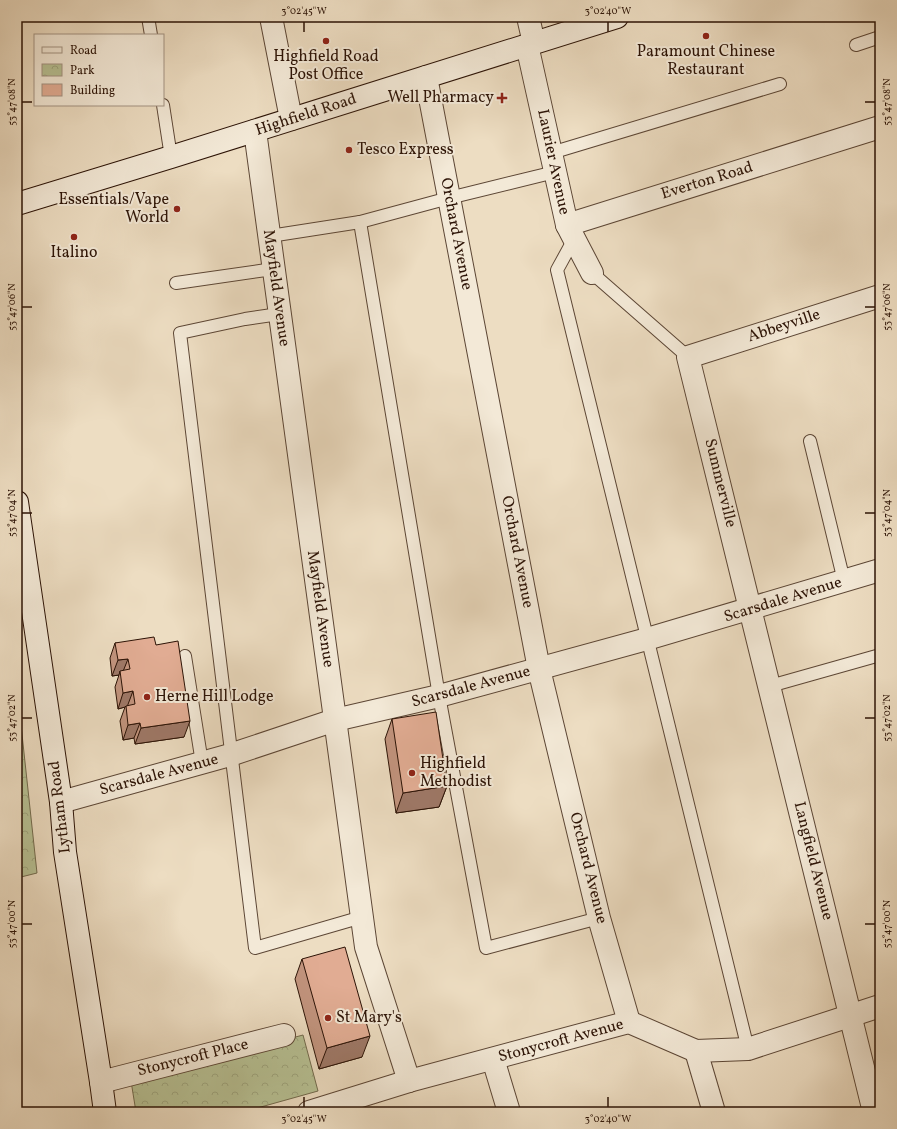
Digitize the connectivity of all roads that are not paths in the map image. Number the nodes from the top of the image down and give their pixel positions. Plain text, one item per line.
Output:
1 (148, 17) edge
2 (271, 17) edge
3 (528, 17) edge
4 (617, 17) edge
5 (151, 34) edge
6 (880, 37) edge
7 (531, 44) junction
8 (856, 45) dead end
9 (426, 77) junction
10 (780, 84) dead end
11 (163, 106) edge
12 (291, 119) junction
13 (880, 127) edge
14 (255, 131) junction
15 (171, 157) junction
16 (553, 162) junction
17 (449, 198) junction
18 (17, 204) edge
19 (360, 222) junction
20 (570, 232) junction
21 (270, 236) junction
22 (273, 269) junction
23 (592, 274) joint
24 (176, 283) dead end
25 (880, 296) edge
26 (279, 314) junction
27 (688, 357) junction
28 (810, 441) dead end
29 (17, 502) edge
30 (880, 570) edge
31 (844, 581) junction
32 (751, 609) junction
33 (647, 639) junction
34 (880, 655) edge
35 (185, 656) dead end
36 (539, 669) junction
37 (770, 686) junction
38 (439, 696) junction
39 (335, 720) junction
40 (230, 755) junction
41 (202, 763) junction
42 (61, 802) junction
43 (362, 917) junction
44 (599, 918) junction
45 (880, 1006) edge
46 (850, 1016) junction
47 (629, 1022) junction
48 (284, 1035) dead end
49 (748, 1049) junction
50 (696, 1051) junction
51 (493, 1059) junction
52 (101, 1082) junction
53 (409, 1082) junction
54 (105, 1112) edge
55 (309, 1112) edge
56 (509, 1112) edge
57 (714, 1112) edge
58 (874, 1112) edge

1 - 5 lane
2 - 12 street
3 - 7 street, Laurier Avenue
4 - 7 street, Highfield Road
6 - 8 lane
7 - 9 street, Highfield Road
7 - 16 street, Laurier Avenue
9 - 12 street, Highfield Road
9 - 17 street, Orchard Avenue
10 - 16 lane
11 - 15 lane
12 - 14 street, Highfield Road
13 - 20 street, Everton Road
14 - 15 street, Highfield Road
14 - 21 street, Mayfield Avenue
15 - 18 street, Highfield Road
16 - 17 lane
16 - 20 street, Laurier Avenue
17 - 19 lane
17 - 36 street, Orchard Avenue
19 - 21 lane
19 - 38 lane
20 - 23 street, Laurier Avenue
20 - 33 lane
21 - 22 street, Mayfield Avenue
22 - 24 lane
22 - 26 street, Mayfield Avenue
23 - 27 lane
25 - 27 street, Abbeyville
26 - 39 street, Mayfield Avenue
26 - 40 lane
27 - 32 street, Summerville
28 - 31 lane
29 - 42 street, Lytham Road
30 - 31 street, Scarsdale Avenue
31 - 32 street, Scarsdale Avenue
32 - 33 street, Scarsdale Avenue
32 - 37 street, Langfield Avenue
33 - 36 street, Scarsdale Avenue
33 - 49 lane
34 - 37 lane
35 - 41 lane
36 - 38 street, Scarsdale Avenue
36 - 44 street, Orchard Avenue
37 - 46 street, Langfield Avenue
38 - 39 street, Scarsdale Avenue
38 - 44 lane
39 - 40 street, Scarsdale Avenue
39 - 43 street, Mayfield Avenue
40 - 41 street, Scarsdale Avenue
40 - 43 lane
41 - 42 street, Scarsdale Avenue
42 - 52 street, Lytham Road
43 - 53 street, Mayfield Avenue
44 - 47 street, Orchard Avenue
45 - 46 street, Stonycroft Avenue
46 - 49 street, Stonycroft Avenue
46 - 58 street, Langfield Avenue
47 - 50 street, Stonycroft Avenue
47 - 51 street, Stonycroft Avenue
48 - 52 street, Stonycroft Place
49 - 50 street, Stonycroft Avenue
50 - 57 street
51 - 53 street, Stonycroft Avenue
51 - 56 street
52 - 54 street, Lytham Road
53 - 55 street, Stonycroft Avenue

